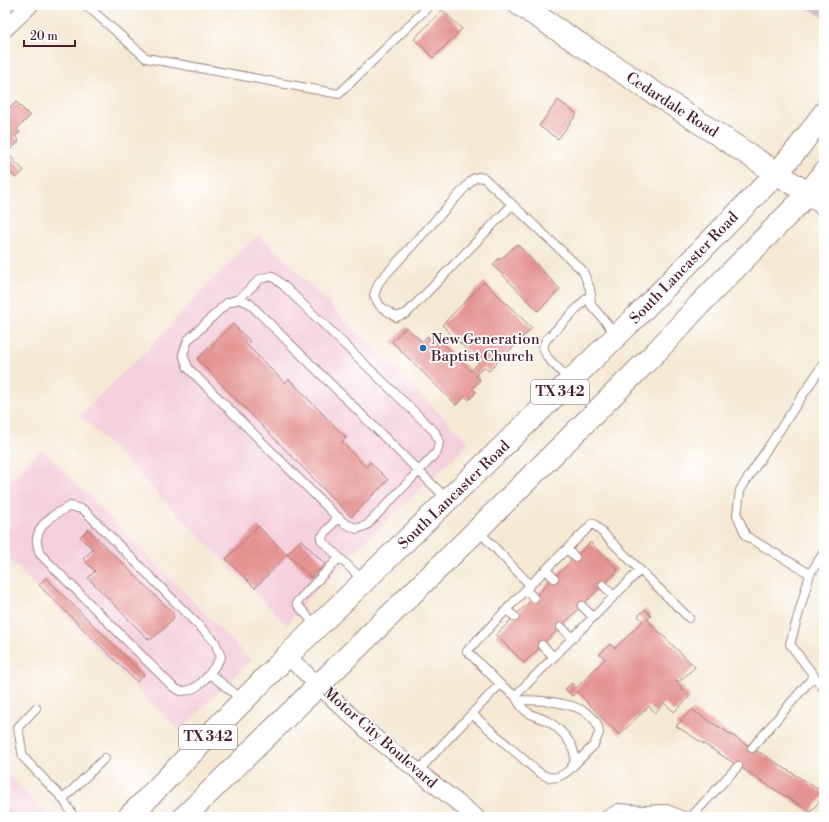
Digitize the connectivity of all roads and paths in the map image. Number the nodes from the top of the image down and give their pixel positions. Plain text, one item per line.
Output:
1 (30, 5) edge
2 (86, 5) edge
3 (430, 5) edge
4 (520, 5) edge
5 (5, 29) edge
6 (824, 114) edge
7 (777, 173) junction
8 (824, 173) edge
9 (816, 199) edge
10 (512, 205) junction
11 (591, 294) junction
12 (239, 299) junction
13 (618, 335) junction
14 (824, 363) edge
15 (571, 381) junction
16 (419, 471) junction
17 (448, 500) junction
18 (338, 517) junction
19 (478, 530) junction
20 (567, 549) junction
21 (824, 552) edge
22 (575, 557) dead end
23 (339, 558) junction
24 (546, 570) junction
25 (640, 570) junction
26 (810, 574) junction
27 (554, 578) dead end
28 (365, 582) junction
29 (603, 585) dead end
30 (528, 588) junction
31 (614, 596) junction
32 (534, 598) dead end
33 (582, 606) dead end
34 (507, 610) junction
35 (515, 617) dead end
36 (593, 617) junction
37 (690, 618) dead end
38 (318, 627) junction
39 (561, 627) dead end
40 (573, 638) junction
41 (542, 645) dead end
42 (287, 656) junction
43 (554, 657) junction
44 (210, 674) junction
45 (814, 676) junction
46 (500, 684) junction
47 (318, 685) junction
48 (824, 689) edge
49 (516, 698) junction
50 (244, 701) junction
51 (36, 708) dead end
52 (472, 714) junction
53 (752, 748) dead end
54 (105, 758) dead end
55 (573, 766) junction
56 (738, 766) dead end
57 (417, 772) junction
58 (63, 799) junction
59 (5, 814) edge
60 (8, 817) edge
61 (74, 817) edge
62 (129, 817) edge
63 (184, 817) edge
64 (476, 817) edge
65 (603, 817) edge
66 (686, 817) edge
67 (691, 817) edge

1 - 5 street
2 - 3 lane
4 - 7 main road, Cedardale Road
6 - 7 main road, TX 342
7 - 9 main road, Cedardale Road
7 - 13 main road, South Lancaster Road / TX 342
8 - 9 main road, TX 342
9 - 19 main road, TX 342
10 - 10 lane
10 - 11 lane
11 - 13 lane
11 - 15 lane
12 - 16 lane
12 - 16 lane
12 - 18 lane
13 - 15 main road, South Lancaster Road / TX 342
14 - 26 lane
15 - 17 main road, South Lancaster Road / TX 342
16 - 17 lane
16 - 18 lane
17 - 28 main road, South Lancaster Road / TX 342
18 - 23 lane
19 - 30 lane
19 - 47 main road, TX 342
20 - 22 lane
20 - 24 lane
20 - 25 lane
21 - 26 lane
23 - 28 lane
23 - 38 lane
24 - 27 lane
24 - 30 lane
25 - 31 lane
25 - 37 lane
26 - 45 lane
28 - 38 main road, South Lancaster Road / TX 342
29 - 31 lane
30 - 32 lane
30 - 34 lane
31 - 36 lane
33 - 36 lane
34 - 35 lane
34 - 46 lane
36 - 40 lane
38 - 42 main road, South Lancaster Road / TX 342
39 - 40 lane
40 - 43 lane
41 - 43 lane
42 - 47 street, Motor City Boulevard
42 - 50 main road, South Lancaster Road / TX 342
43 - 49 lane
44 - 44 lane
44 - 50 lane
45 - 48 lane
45 - 53 lane
46 - 49 lane
46 - 52 lane
47 - 57 street, Motor City Boulevard
47 - 63 main road, TX 342
49 - 55 lane
49 - 55 lane
50 - 62 main road, South Lancaster Road / TX 342
51 - 58 lane
52 - 55 lane
52 - 57 lane
54 - 58 lane
56 - 67 lane
57 - 64 street, Motor City Boulevard
58 - 61 lane
59 - 60 lane
65 - 66 lane

